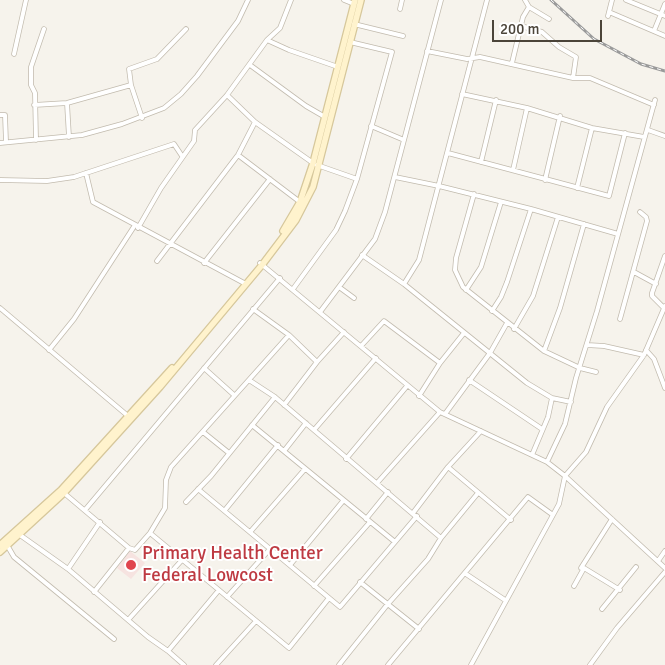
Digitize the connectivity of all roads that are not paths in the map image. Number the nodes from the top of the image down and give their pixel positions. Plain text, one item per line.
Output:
1 (26, 0) edge
2 (248, 0) edge
3 (291, 0) edge
4 (344, 0) edge
5 (360, 0) edge
6 (402, 0) edge
7 (440, 0) edge
8 (486, 0) edge
9 (525, 0) edge
10 (612, 0) edge
11 (626, 0) edge
12 (355, 2) edge
13 (665, 4) edge
14 (529, 7) junction
15 (400, 9) dead end
16 (663, 15) edge
17 (550, 19) dead end
18 (354, 24) junction
19 (521, 26) junction
20 (44, 29) dead end
21 (186, 29) dead end
22 (654, 31) junction
23 (403, 36) dead end
24 (665, 36) edge
25 (267, 40) junction
26 (350, 42) junction
27 (427, 50) junction
28 (14, 54) dead end
29 (470, 60) junction
30 (512, 63) junction
31 (250, 65) junction
32 (338, 67) junction
33 (573, 78) junction
34 (131, 85) junction
35 (462, 94) junction
36 (227, 95) junction
37 (496, 100) junction
38 (67, 103) junction
39 (34, 105) junction
40 (527, 108) junction
41 (0, 115) edge
42 (560, 116) junction
43 (325, 117) junction
44 (142, 118) junction
45 (255, 122) junction
46 (371, 126) junction
47 (592, 128) junction
48 (648, 130) junction
49 (625, 133) junction
50 (665, 136) edge
51 (69, 137) junction
52 (644, 137) junction
53 (36, 140) junction
54 (404, 140) junction
55 (0, 142) edge
56 (6, 142) junction
57 (14, 142) junction
58 (14, 149) dead end
59 (448, 153) junction
60 (238, 155) junction
61 (182, 156) junction
62 (481, 162) junction
63 (315, 164) junction
64 (513, 170) junction
65 (86, 173) junction
66 (395, 177) junction
67 (270, 179) junction
68 (357, 179) junction
69 (0, 180) edge
70 (545, 180) junction
71 (439, 186) junction
72 (577, 188) junction
73 (474, 194) junction
74 (300, 202) junction
75 (501, 202) junction
76 (531, 209) junction
77 (640, 212) dead end
78 (558, 216) junction
79 (584, 224) junction
80 (136, 226) junction
81 (618, 234) junction
82 (171, 245) junction
83 (362, 255) junction
84 (665, 256) edge
85 (157, 261) dead end
86 (204, 263) junction
87 (261, 264) junction
88 (634, 272) junction
89 (280, 278) junction
90 (244, 283) junction
91 (404, 284) junction
92 (656, 284) junction
93 (339, 287) junction
94 (293, 288) junction
95 (466, 290) junction
96 (354, 298) dead end
97 (664, 307) edge
98 (0, 308) edge
99 (253, 309) junction
100 (492, 311) junction
101 (320, 312) junction
102 (620, 319) dead end
103 (507, 323) junction
104 (514, 329) junction
105 (344, 332) junction
106 (464, 333) junction
107 (289, 335) junction
108 (587, 344) junction
109 (361, 346) junction
110 (49, 350) junction
111 (544, 350) junction
112 (646, 350) junction
113 (490, 354) junction
114 (644, 355) junction
115 (376, 358) junction
116 (317, 362) junction
117 (440, 363) junction
118 (204, 368) junction
119 (580, 368) junction
120 (596, 372) dead end
121 (250, 380) junction
122 (469, 380) junction
123 (407, 386) junction
124 (665, 388) edge
125 (234, 395) junction
126 (420, 396) junction
127 (276, 397) junction
128 (552, 398) junction
129 (571, 402) junction
130 (284, 405) junction
131 (442, 413) junction
132 (128, 416) junction
133 (306, 423) junction
134 (252, 424) junction
135 (542, 429) junction
136 (314, 430) junction
137 (480, 431) junction
138 (202, 432) junction
139 (278, 446) junction
140 (284, 451) junction
141 (229, 454) junction
142 (532, 455) junction
143 (346, 459) junction
144 (547, 462) junction
145 (448, 467) junction
146 (305, 469) junction
147 (565, 476) junction
148 (377, 483) junction
149 (198, 489) junction
150 (388, 492) junction
151 (64, 493) junction
152 (478, 493) junction
153 (186, 502) dead end
154 (343, 502) junction
155 (85, 510) junction
156 (225, 510) junction
157 (413, 513) junction
158 (553, 515) junction
159 (417, 516) junction
160 (366, 519) junction
161 (612, 519) junction
162 (511, 520) junction
163 (100, 522) junction
164 (370, 522) junction
165 (251, 532) junction
166 (150, 534) junction
167 (20, 535) junction
168 (441, 538) junction
169 (395, 542) junction
170 (0, 545) edge
171 (7, 545) junction
172 (129, 548) junction
173 (270, 549) junction
174 (665, 551) edge
175 (0, 552) edge
176 (182, 560) junction
177 (658, 561) junction
178 (290, 565) junction
179 (636, 567) dead end
180 (584, 568) junction
181 (665, 568) edge
182 (68, 569) junction
183 (665, 572) edge
184 (466, 574) junction
185 (360, 582) junction
186 (314, 586) junction
187 (574, 586) dead end
188 (219, 590) junction
189 (620, 590) junction
190 (94, 592) junction
191 (227, 597) junction
192 (329, 598) junction
193 (505, 600) junction
194 (388, 605) junction
195 (602, 609) dead end
196 (128, 620) junction
197 (256, 621) junction
198 (419, 629) junction
199 (114, 639) dead end
200 (168, 651) junction
201 (184, 665) edge
202 (216, 665) edge
203 (339, 665) edge
204 (388, 665) edge
205 (471, 665) edge
206 (590, 665) edge

1 - 28 street
2 - 44 street
3 - 25 street
4 - 12 street
5 - 18 street
6 - 15 street
7 - 27 street
8 - 29 street
9 - 14 street
10 - 22 street
11 - 16 street
12 - 32 street
13 - 16 street
14 - 17 street
14 - 19 street
16 - 22 street
18 - 23 street
18 - 26 street
19 - 30 street
19 - 33 street
20 - 39 street
21 - 34 street
22 - 24 street
25 - 31 street
25 - 32 street
26 - 46 street
26 - 63 street
27 - 29 street
27 - 54 street
29 - 30 street
29 - 35 street
30 - 33 street
31 - 36 street
31 - 43 street
32 - 43 street
33 - 48 street
34 - 38 street
34 - 44 street
35 - 37 street
35 - 59 street
36 - 45 street
36 - 61 street
37 - 40 street
37 - 62 street
38 - 39 street
38 - 51 street
39 - 53 street
40 - 42 street
40 - 64 street
41 - 56 street
42 - 47 street
42 - 70 street
43 - 63 street
44 - 51 street
45 - 60 street
45 - 63 street
46 - 54 street
46 - 68 street
47 - 49 street
47 - 72 street
48 - 50 street
48 - 52 street
49 - 52 street
49 - 72 street
51 - 53 street
52 - 81 street
53 - 57 street
54 - 66 street
55 - 56 street
56 - 57 street
57 - 58 street
59 - 62 street
59 - 71 street
60 - 67 street
60 - 82 street
61 - 65 street
61 - 80 street
62 - 64 street
63 - 68 street
63 - 74 street
63 - 87 street
64 - 70 street
65 - 69 street
65 - 80 street
66 - 71 street
66 - 83 street
67 - 74 street
67 - 86 street
68 - 94 street
70 - 72 street
71 - 73 street
71 - 91 street
73 - 75 street
73 - 95 street
74 - 87 street
75 - 76 street
75 - 95 street
76 - 78 street
76 - 100 street
77 - 88 street
78 - 79 street
78 - 104 street
79 - 81 street
79 - 111 street
80 - 82 street
80 - 110 street
81 - 108 street
82 - 85 street
82 - 86 street
83 - 91 street
83 - 93 street
84 - 92 street
86 - 90 street
87 - 89 street
87 - 90 street
87 - 151 street
88 - 92 street
88 - 102 street
89 - 94 street
89 - 99 street
90 - 132 street
91 - 106 street
92 - 97 street
93 - 96 street
93 - 101 street
94 - 101 street
95 - 100 street
97 - 112 street
98 - 110 street
99 - 107 street
99 - 118 street
100 - 103 street
101 - 105 street
103 - 104 street
103 - 113 street
104 - 111 street
105 - 109 street
105 - 116 street
106 - 113 street
106 - 117 street
107 - 116 street
107 - 121 street
108 - 114 street
108 - 119 street
109 - 115 street
109 - 117 street
110 - 132 street
111 - 119 street
112 - 114 street
112 - 124 street
113 - 122 street
113 - 128 street
114 - 147 street
115 - 123 street
115 - 136 street
116 - 130 street
117 - 126 street
118 - 125 street
118 - 155 street
119 - 120 street
119 - 129 street
121 - 125 street
121 - 127 street
122 - 131 street
122 - 135 street
123 - 126 street
123 - 143 street
125 - 138 street
126 - 131 street
127 - 130 street
127 - 134 street
128 - 129 street
128 - 135 street
129 - 144 street
130 - 133 street
131 - 137 street
131 - 148 street
132 - 170 street
133 - 136 street
133 - 140 street
134 - 139 street
134 - 141 street
135 - 142 street
136 - 143 street
137 - 142 street
137 - 145 street
138 - 141 street
138 - 166 street
139 - 140 street
139 - 156 street
140 - 146 street
141 - 149 street
142 - 144 street
143 - 148 street
144 - 147 street
145 - 152 street
145 - 157 street
146 - 154 street
146 - 165 street
147 - 158 street
147 - 161 street
148 - 150 street
149 - 153 street
149 - 156 street
150 - 157 street
150 - 160 street
151 - 155 street
151 - 167 street
152 - 162 street
152 - 168 street
154 - 160 street
154 - 178 street
155 - 163 street
156 - 165 street
157 - 159 street
158 - 162 street
158 - 193 street
159 - 168 street
159 - 169 street
160 - 164 street
161 - 177 street
161 - 180 street
162 - 184 street
163 - 172 street
163 - 182 street
164 - 169 street
164 - 186 street
165 - 173 street
166 - 172 street
166 - 176 street
167 - 171 street
167 - 182 street
168 - 194 street
169 - 185 street
171 - 175 street
171 - 199 street
172 - 190 street
173 - 178 street
173 - 191 street
174 - 177 street
176 - 188 street
176 - 196 street
177 - 181 street
178 - 186 street
179 - 189 street
180 - 187 street
180 - 189 street
182 - 190 street
183 - 206 street
184 - 193 street
184 - 198 street
185 - 192 street
185 - 194 street
186 - 192 street
188 - 191 street
188 - 200 street
189 - 195 street
190 - 196 street
191 - 197 street
192 - 197 street
193 - 205 street
194 - 198 street
194 - 203 street
196 - 200 street
197 - 202 street
198 - 204 street
200 - 201 street

